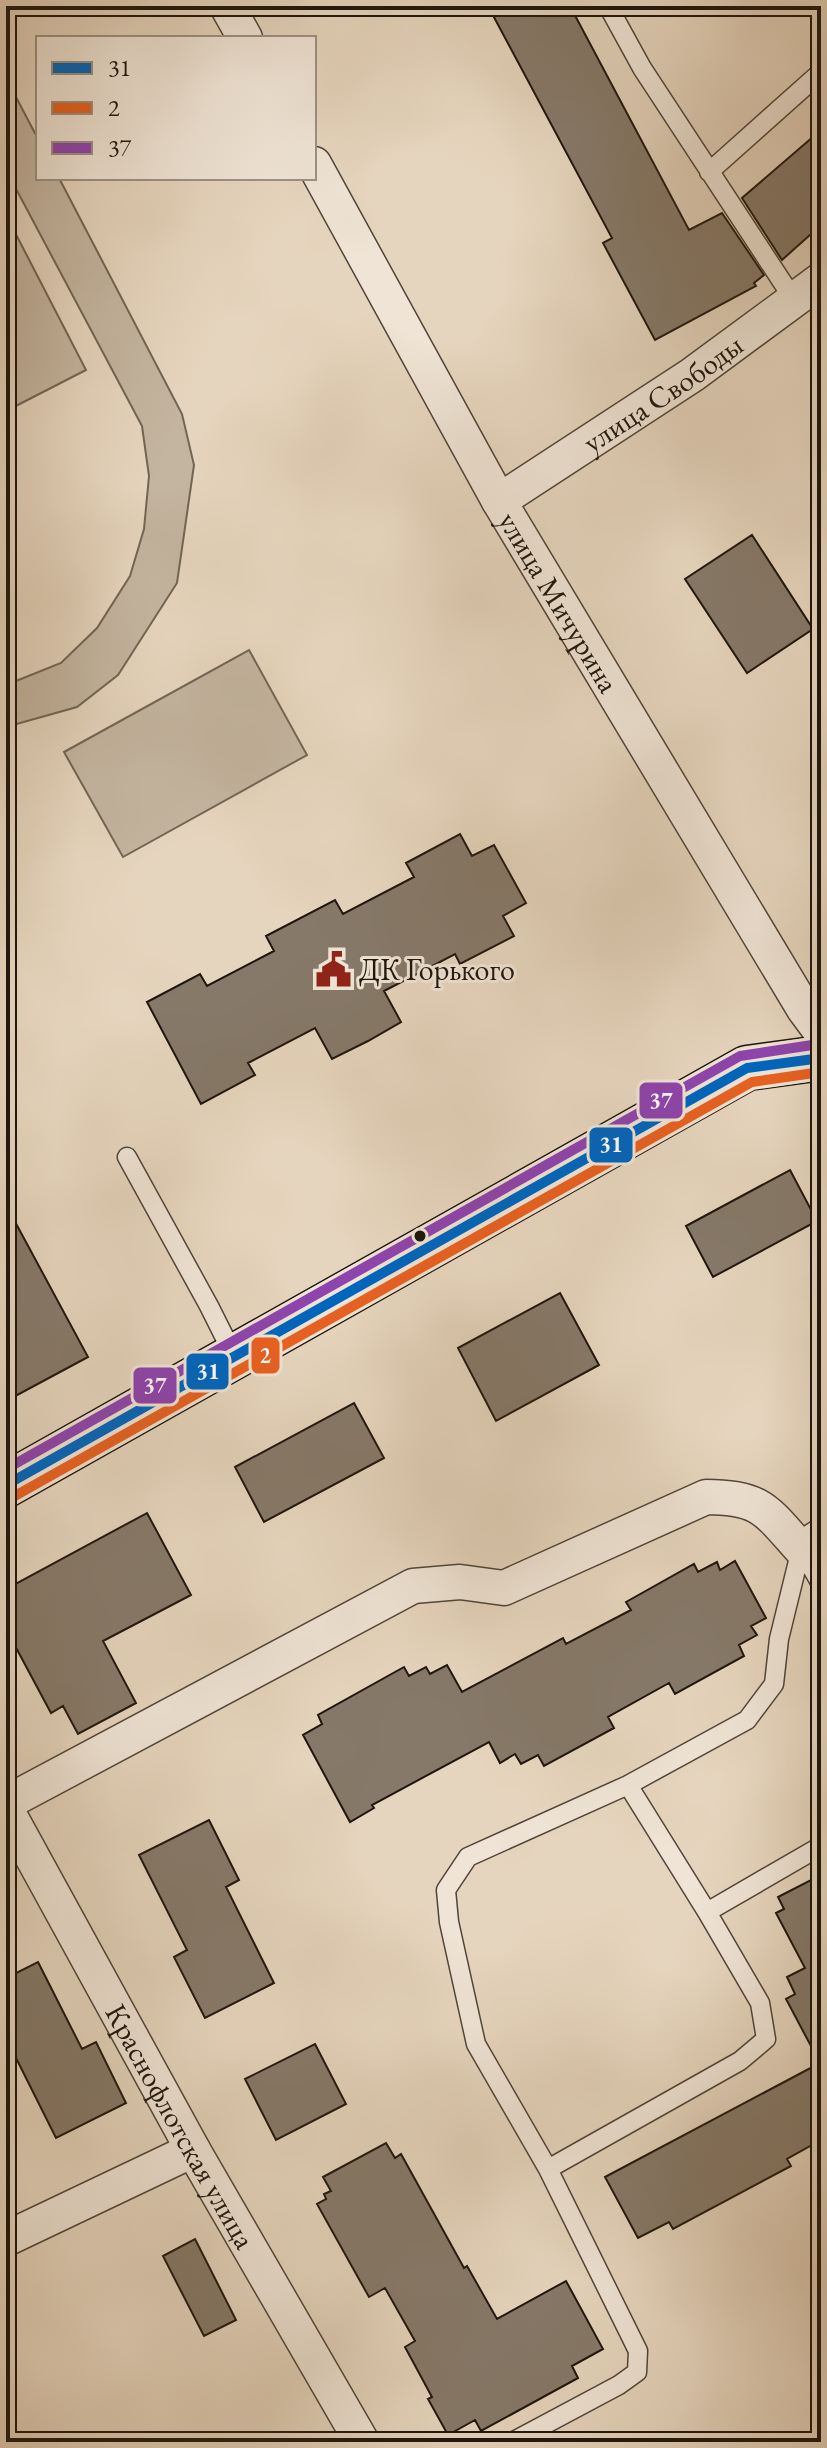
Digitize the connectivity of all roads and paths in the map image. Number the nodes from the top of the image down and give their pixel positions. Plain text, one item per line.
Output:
1 (227, 6) edge
2 (608, 6) edge
3 (244, 36) edge
4 (821, 72) edge
5 (316, 168) edge
6 (709, 172) junction
7 (808, 290) edge
8 (499, 501) junction
9 (821, 1032) edge
10 (821, 1058) edge
11 (127, 1157) dead end
12 (235, 1358) junction
13 (6, 1485) edge
14 (811, 1542) edge
15 (821, 1584) edge
16 (628, 1785) junction
17 (6, 1806) edge
18 (821, 1846) edge
19 (707, 1912) junction
20 (193, 2150) junction
21 (548, 2169) junction
22 (6, 2239) edge
23 (362, 2442) edge
24 (512, 2442) edge

1 - 3 street
2 - 6 lane
4 - 6 lane
5 - 8 street, улица Мичурина
6 - 7 lane
7 - 8 street, улица Свободы
8 - 9 street, улица Мичурина
10 - 12 main road
11 - 12 lane
12 - 13 main road
14 - 15 lane
14 - 16 lane
14 - 17 street
16 - 19 lane
16 - 21 lane
17 - 20 street, Краснофлотская улица
18 - 19 lane
19 - 21 lane
20 - 22 street
20 - 23 street, Краснофлотская улица
21 - 24 lane

